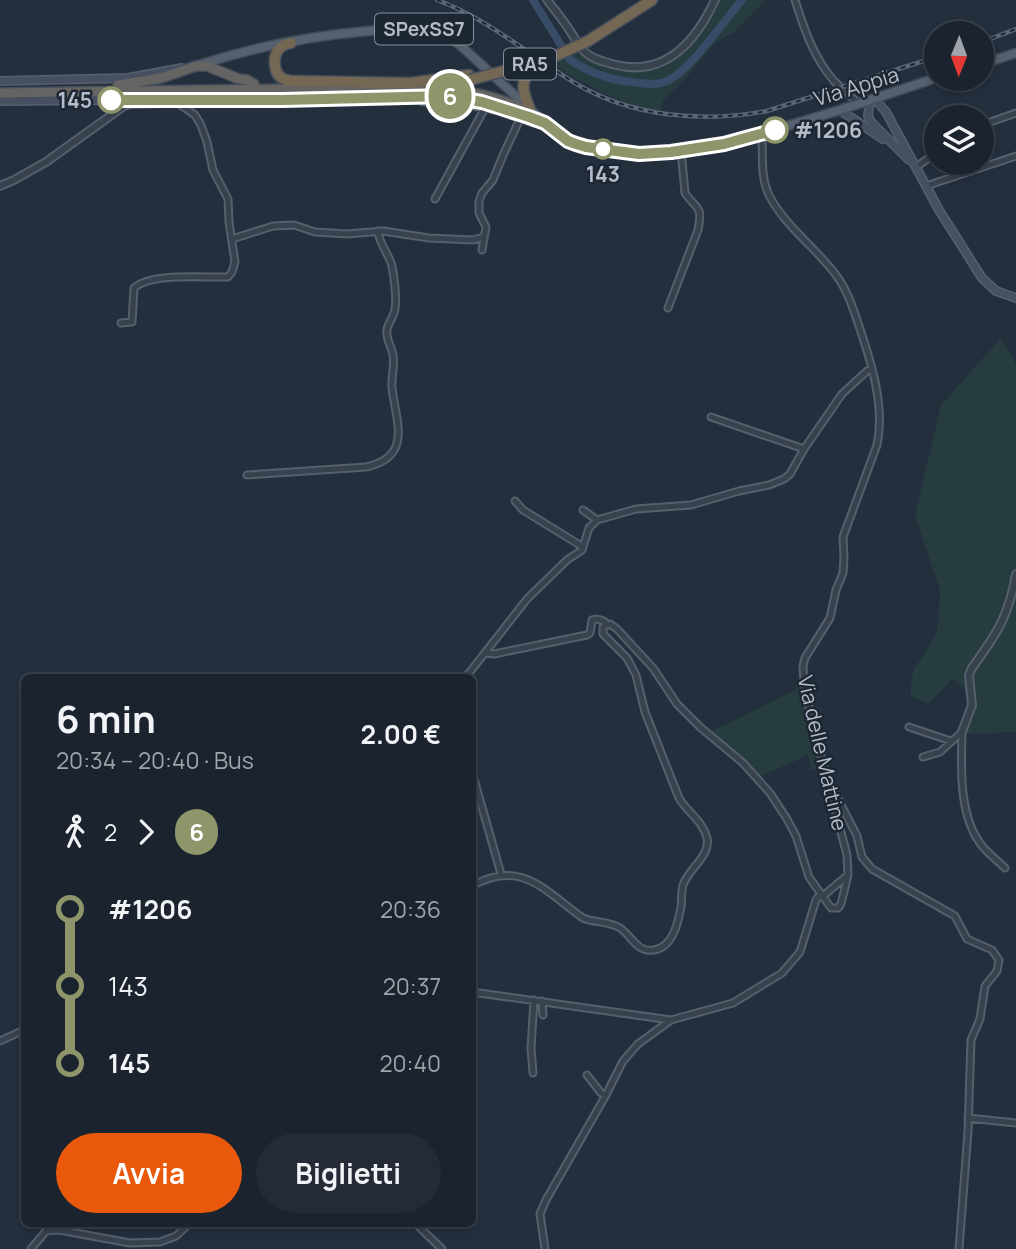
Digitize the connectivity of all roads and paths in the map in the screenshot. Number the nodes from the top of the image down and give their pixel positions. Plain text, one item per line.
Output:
1 (547, 0) edge
2 (644, 0) edge
3 (652, 0) edge
4 (715, 0) edge
5 (796, 0) edge
6 (585, 39) junction
7 (291, 43) junction
8 (1016, 53) edge
9 (549, 59) junction
10 (994, 60) edge
11 (196, 66) junction
12 (470, 77) junction
13 (0, 81) edge
14 (924, 82) edge
15 (118, 85) junction
16 (377, 86) junction
17 (0, 87) edge
18 (254, 87) junction
19 (896, 91) junction
20 (0, 93) edge
21 (168, 99) junction
22 (230, 99) junction
23 (872, 99) junction
24 (0, 101) edge
25 (424, 102) dead end
26 (859, 104) junction
27 (485, 107) junction
28 (840, 110) junction
29 (886, 112) junction
30 (1016, 113) edge
31 (537, 116) junction
32 (520, 119) junction
33 (994, 121) edge
34 (762, 134) junction
35 (898, 149) junction
36 (681, 150) junction
37 (1016, 156) edge
38 (924, 160) edge
39 (915, 166) junction
40 (0, 186) edge
41 (926, 186) junction
42 (435, 199) dead end
43 (378, 231) junction
44 (484, 237) junction
45 (232, 239) junction
46 (482, 250) dead end
47 (1016, 298) edge
48 (668, 307) dead end
49 (121, 323) dead end
50 (872, 369) junction
51 (711, 417) dead end
52 (804, 449) junction
53 (247, 475) dead end
54 (515, 500) dead end
55 (583, 510) dead end
56 (597, 520) junction
57 (583, 547) junction
58 (1016, 574) edge
59 (607, 624) junction
60 (485, 653) junction
61 (468, 674) edge
62 (909, 727) dead end
63 (962, 732) junction
64 (951, 741) junction
65 (923, 757) dead end
66 (828, 780) junction
67 (476, 786) edge
68 (1005, 868) dead end
69 (501, 874) junction
70 (848, 875) junction
71 (476, 884) edge
72 (824, 897) junction
73 (476, 993) edge
74 (534, 1000) junction
75 (542, 1002) junction
76 (542, 1015) dead end
77 (671, 1020) junction
78 (21, 1031) edge
79 (0, 1041) edge
80 (533, 1073) dead end
81 (587, 1075) dead end
82 (606, 1095) junction
83 (968, 1118) junction
84 (1016, 1123) edge
85 (186, 1227) edge
86 (419, 1227) edge
87 (31, 1249) edge
88 (442, 1249) edge
89 (545, 1249) edge
90 (959, 1249) edge

1 - 4 street
2 - 6 highway, RA5
3 - 6 highway, RA5
5 - 26 street
6 - 9 highway, RA5, bridge
6 - 12 highway, RA5, bridge
7 - 11 main road, SPexSS7
7 - 16 highway
7 - 31 main road, SPexSS7
8 - 10 main road
9 - 12 highway, RA5, bridge
9 - 31 highway, bridge
11 - 13 main road, SPexSS7
11 - 15 highway
11 - 18 highway
12 - 16 highway, RA5
14 - 19 main road, Via Appia / SPexSS7
15 - 17 highway
15 - 18 highway
16 - 18 highway, RA5
16 - 31 highway
18 - 20 highway
18 - 22 highway
19 - 23 main road, Via Appia / SPexSS7
19 - 29 main road
21 - 22 main road, SPexSS7
21 - 24 main road, SPexSS7
21 - 40 street
21 - 45 street
22 - 31 main road, SPexSS7
23 - 26 main road, Via Appia / SPexSS7
23 - 29 main road
23 - 35 main road
25 - 27 street
26 - 28 main road, Via Appia / SPexSS7
27 - 32 street
27 - 42 street
28 - 34 main road, Via Appia / SPexSS7
28 - 35 main road
29 - 39 main road
30 - 33 street
31 - 32 street
31 - 36 main road, Via Appia / SPexSS7
32 - 44 street
34 - 36 main road, Via Appia / SPexSS7
34 - 50 street, Via delle Mattine
35 - 39 main road
36 - 48 street
37 - 41 street
38 - 39 street
39 - 41 main road
41 - 47 main road
43 - 44 street
43 - 45 street
43 - 53 street
44 - 46 street
45 - 49 street
50 - 52 street
50 - 66 street, Via delle Mattine
51 - 52 street
52 - 56 street
54 - 57 street
55 - 56 street
56 - 57 street
57 - 60 street
58 - 63 street
59 - 60 street
59 - 69 street
59 - 72 street
60 - 61 street
62 - 64 street
63 - 64 street
63 - 68 street
64 - 65 street
66 - 70 street, Via delle Mattine
66 - 83 street
67 - 69 street
69 - 71 street
70 - 72 street
70 - 72 street, Via delle Mattine
72 - 77 street
73 - 74 street
74 - 75 street
74 - 80 street
75 - 76 street
75 - 77 street
77 - 82 street
78 - 79 street
81 - 82 street
82 - 89 street
83 - 84 street
83 - 90 street
85 - 87 street
86 - 88 street

